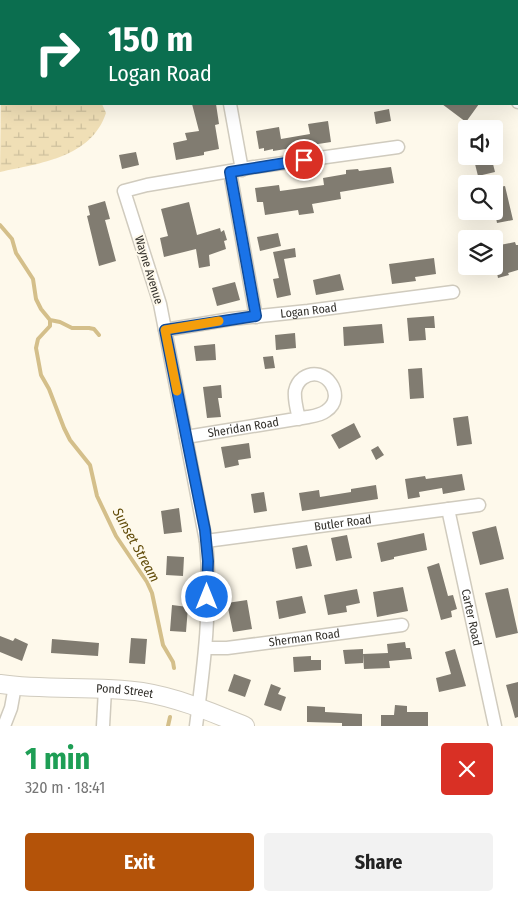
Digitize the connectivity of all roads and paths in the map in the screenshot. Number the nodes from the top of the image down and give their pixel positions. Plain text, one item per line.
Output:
1 (230, 105) edge
2 (398, 147) dead end
3 (236, 171) junction
4 (453, 292) dead end
5 (256, 316) junction
6 (165, 330) junction
7 (298, 419) dead end
8 (186, 437) junction
9 (478, 505) dead end
10 (448, 510) junction
11 (206, 541) junction
12 (402, 625) dead end
13 (206, 648) junction
14 (8, 685) edge
15 (105, 689) junction
16 (198, 707) junction
17 (4, 726) edge
18 (103, 726) edge
19 (196, 726) edge
20 (245, 726) edge
21 (495, 726) edge

1 - 3 street
2 - 3 street
3 - 5 street
3 - 6 street, Wayne Avenue
4 - 5 street, Logan Road
5 - 6 street, Logan Road
6 - 8 street, Wayne Avenue
7 - 8 street, Sheridan Road
8 - 11 street, Wayne Avenue
9 - 10 street, Butler Road
10 - 11 street, Butler Road
10 - 21 street, Carter Road
11 - 13 street, Wayne Avenue
12 - 13 street, Sherman Road
13 - 16 street, Wayne Avenue
14 - 15 main road, Pond Street
14 - 17 street
15 - 16 main road, Pond Street
15 - 18 street
16 - 19 street, Wayne Avenue
16 - 20 main road, Pond Street

